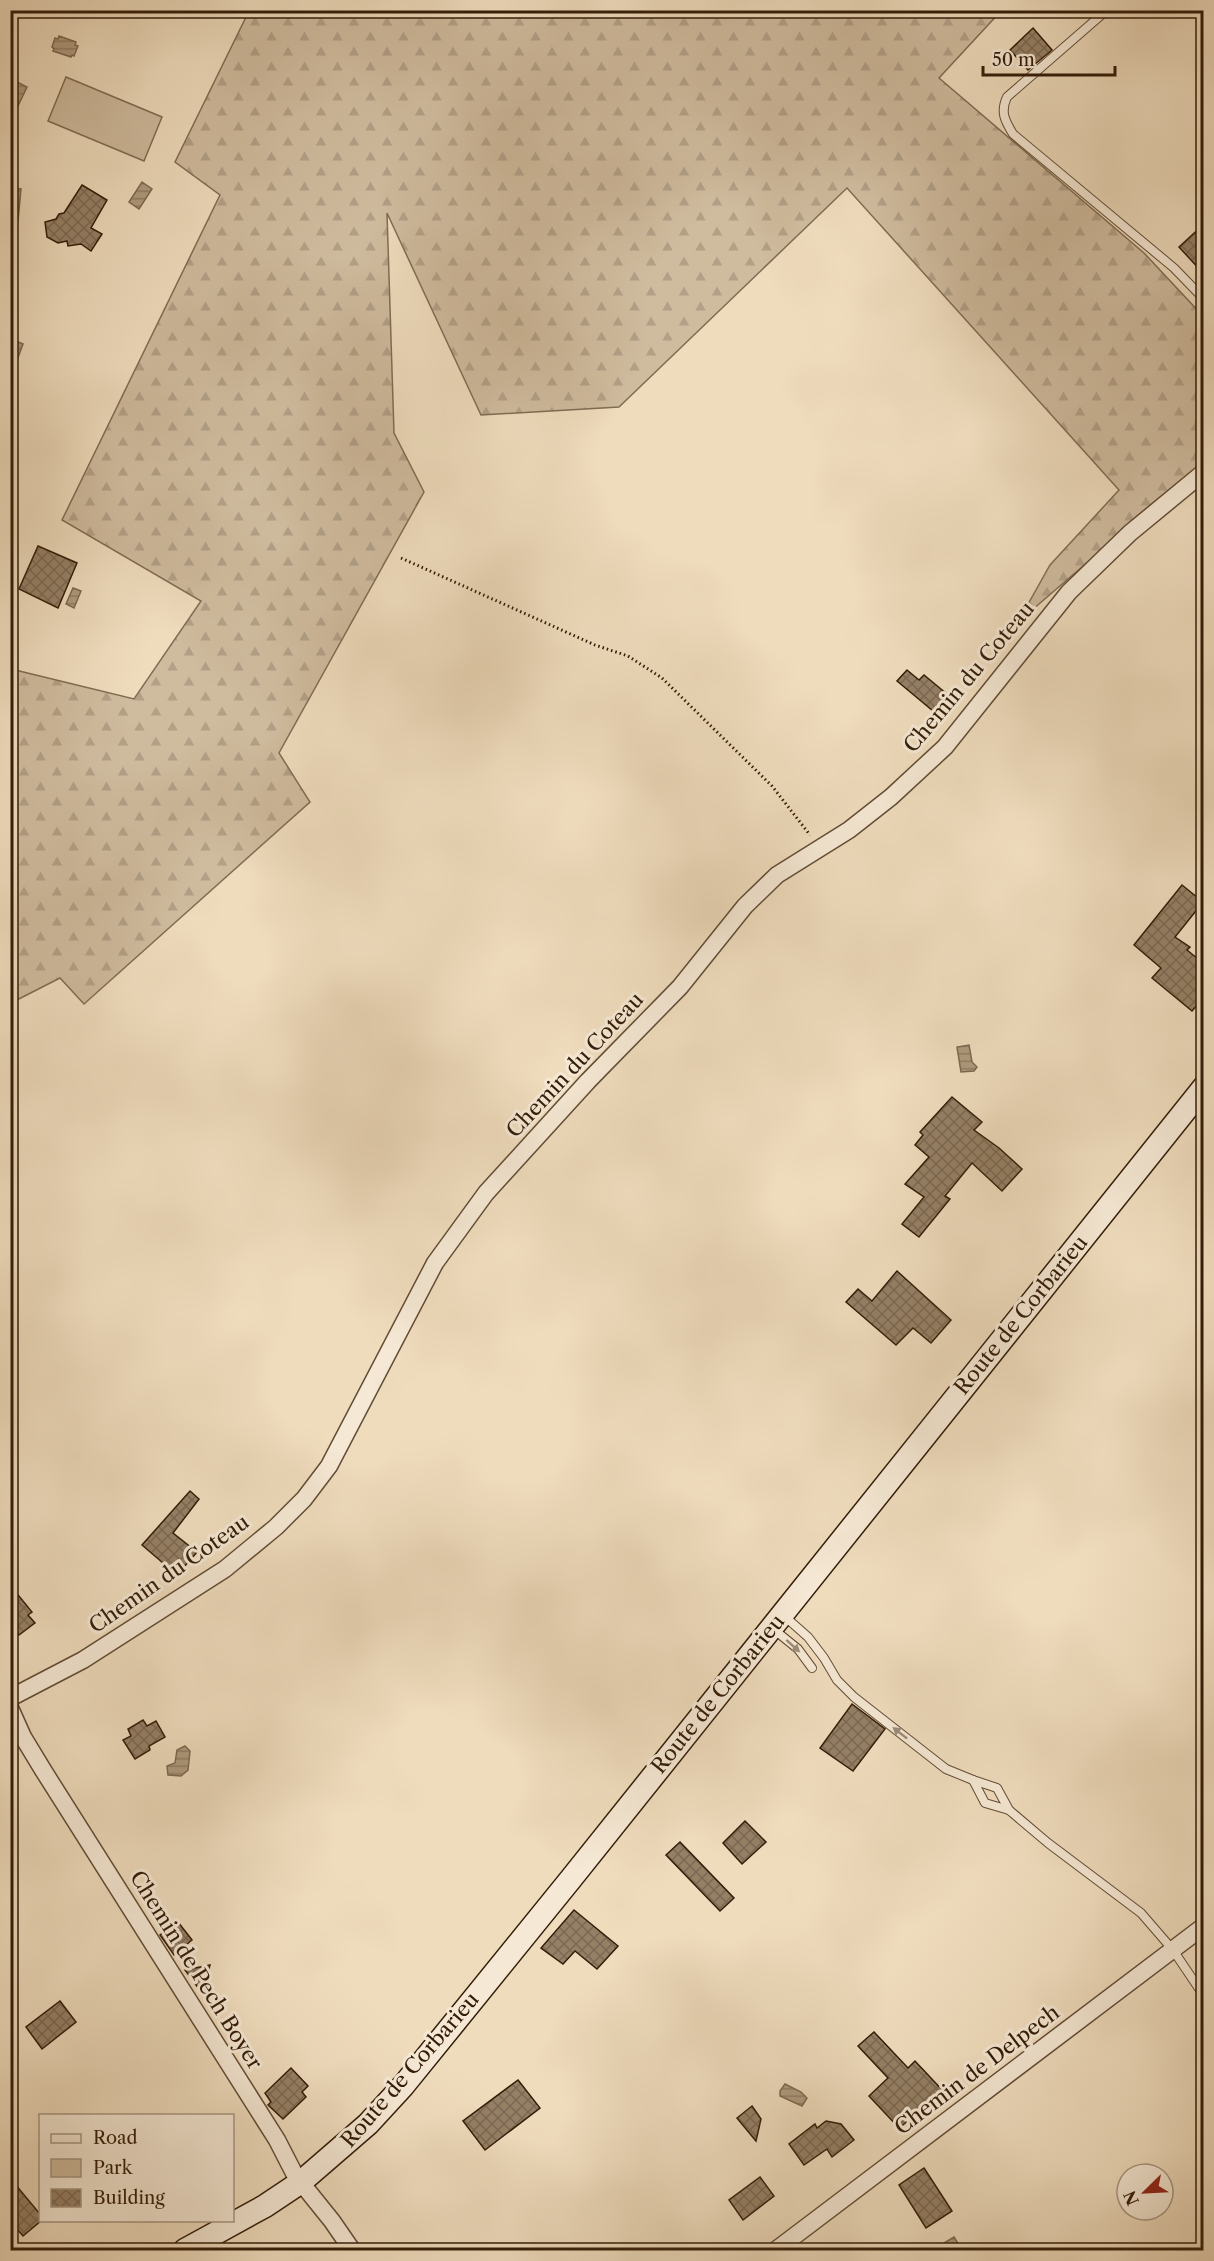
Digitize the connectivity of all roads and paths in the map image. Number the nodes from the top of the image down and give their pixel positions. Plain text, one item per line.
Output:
1 (1107, 10) edge
2 (1203, 299) edge
3 (1203, 472) edge
4 (401, 558) dead end
5 (820, 848) junction
6 (1203, 1087) edge
7 (777, 1621) junction
8 (812, 1668) dead end
9 (10, 1698) edge
10 (10, 1708) edge
11 (973, 1780) junction
12 (1009, 1810) junction
13 (1203, 1926) edge
14 (1173, 1950) junction
15 (1203, 1996) edge
16 (302, 2182) junction
17 (185, 2250) edge
18 (352, 2250) edge
19 (776, 2250) edge

1 - 2 lane
3 - 5 street, Chemin du Coteau
4 - 5 path
5 - 9 street, Chemin du Coteau
6 - 7 main road, Route de Corbarieu
7 -> 8 lane
11 -> 7 lane
7 - 16 main road, Route de Corbarieu
10 - 16 street, Chemin de Pech Boyer
11 - 12 lane
11 - 12 lane
12 - 14 lane
13 - 14 street, Chemin de Delpech
14 - 15 lane
14 - 19 street, Chemin de Delpech
16 - 17 main road, Route de Corbarieu
16 - 18 street, Chemin de Pech Boyer

